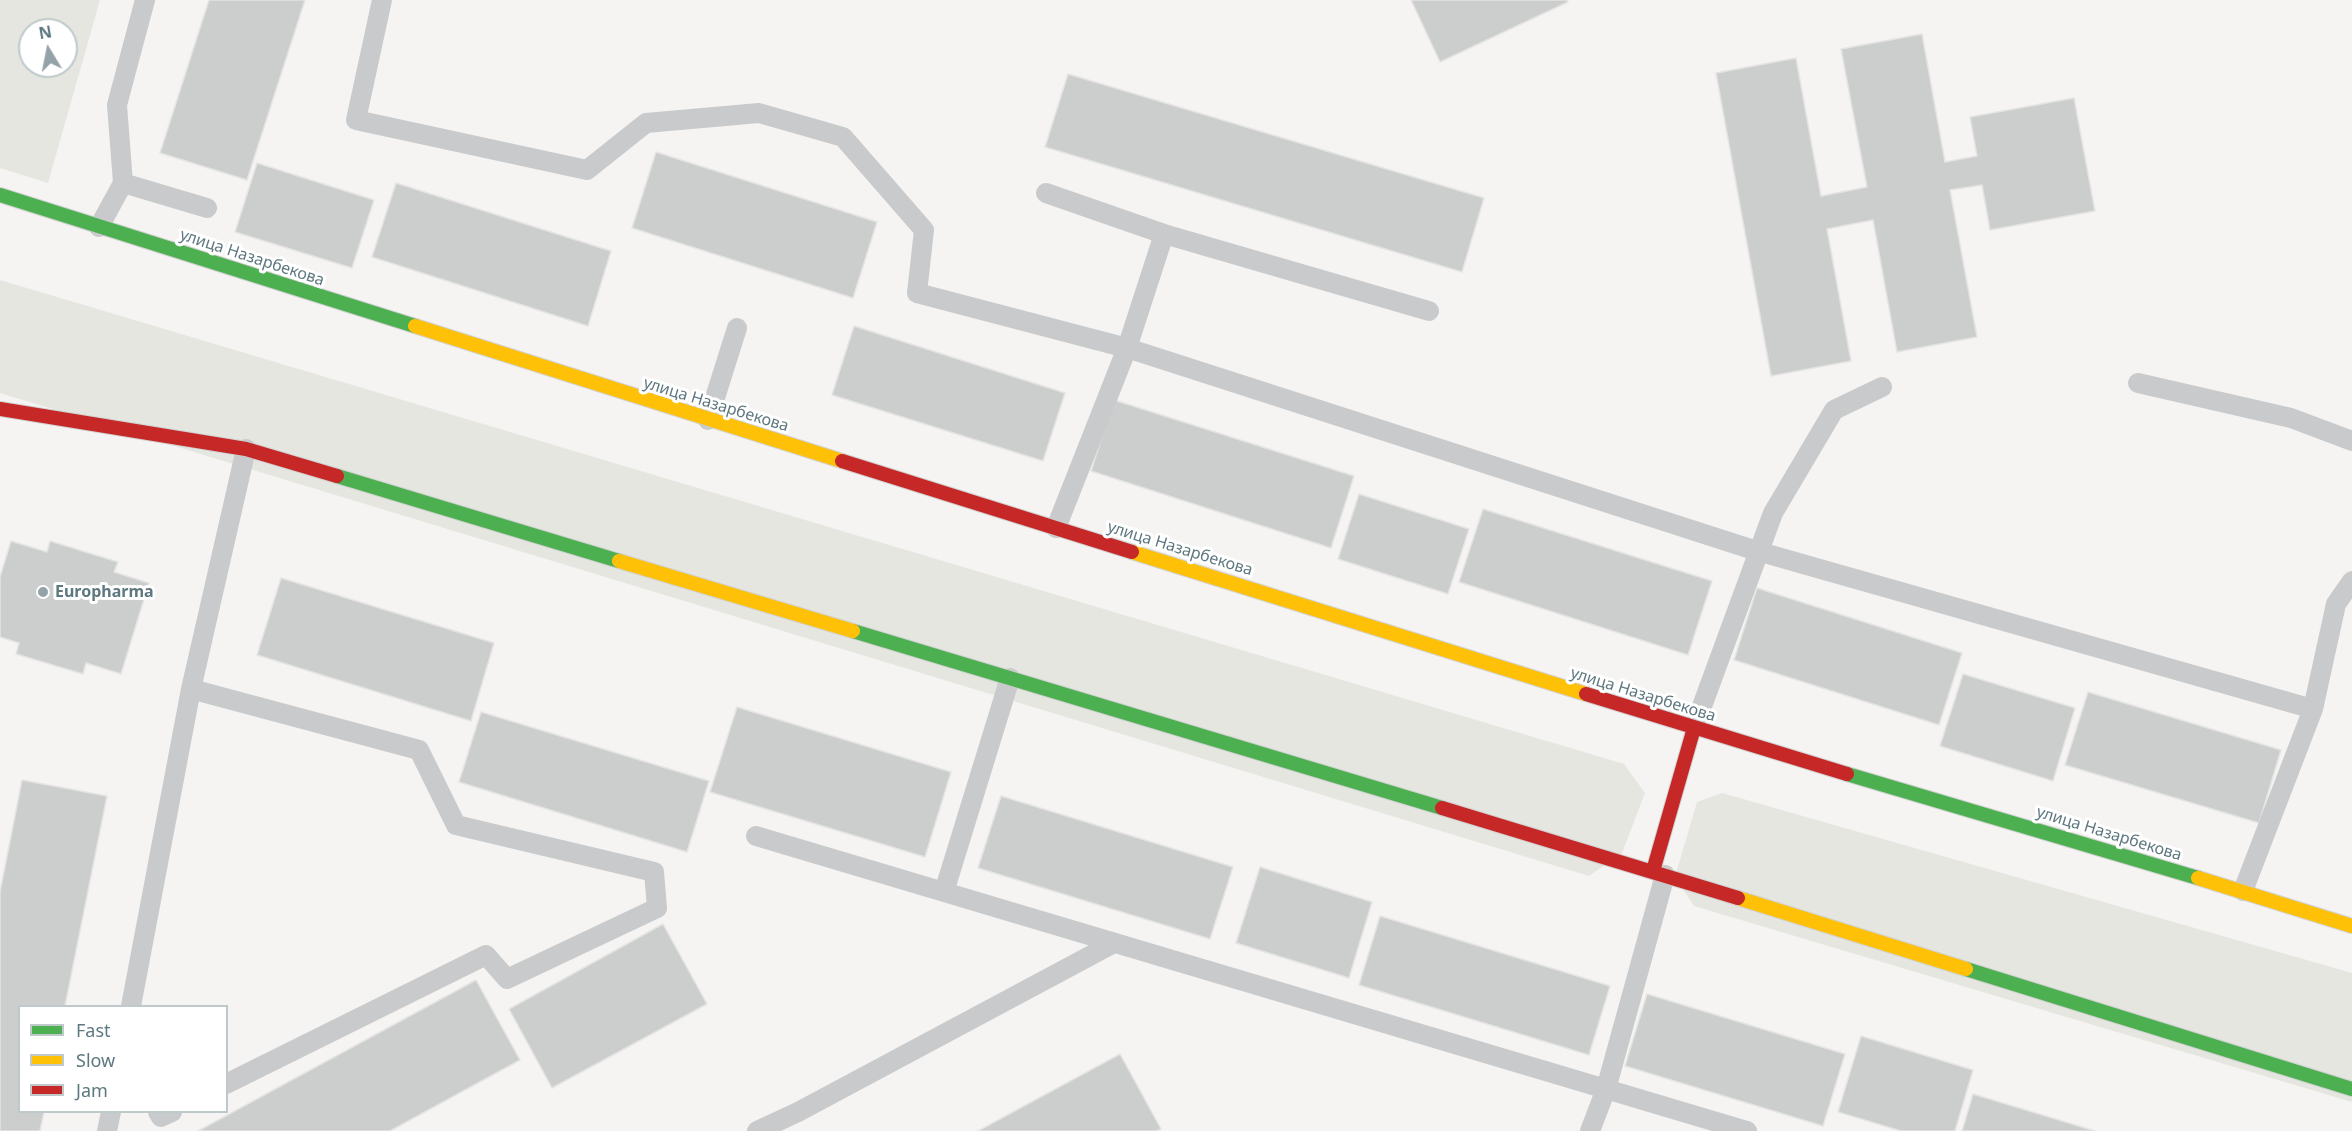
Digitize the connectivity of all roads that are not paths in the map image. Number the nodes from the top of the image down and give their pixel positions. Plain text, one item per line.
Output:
1 (145, 0) edge
2 (382, 0) edge
3 (123, 183) junction
4 (1046, 193) dead end
5 (0, 195) edge
6 (207, 208) dead end
7 (99, 226) junction
8 (1164, 234) junction
9 (1429, 310) dead end
10 (737, 328) dead end
11 (1127, 348) junction
12 (2138, 383) dead end
13 (1882, 387) dead end
14 (0, 409) edge
15 (708, 420) junction
16 (2352, 441) edge
17 (246, 449) junction
18 (1056, 528) junction
19 (1757, 551) junction
20 (2352, 581) edge
21 (1010, 678) junction
22 (191, 688) junction
23 (2313, 709) junction
24 (1694, 728) junction
25 (756, 836) dead end
26 (1659, 873) junction
27 (2244, 891) junction
28 (944, 892) junction
29 (2352, 926) edge
30 (1114, 943) junction
31 (131, 1005) edge
32 (228, 1083) edge
33 (1606, 1089) junction
34 (2352, 1089) edge
35 (111, 1113) edge
36 (107, 1131) edge
37 (757, 1131) edge
38 (1590, 1131) edge
39 (1747, 1131) edge

1 - 3 lane
2 - 11 lane
3 - 6 lane
3 - 7 lane
4 - 8 lane
5 - 7 street, улица Назарбекова
7 - 15 street, улица Назарбекова
8 - 9 lane
8 - 11 lane
10 - 15 lane
11 - 18 lane
11 - 19 lane
12 - 16 lane
13 - 19 lane
14 - 17 street
15 - 18 street, улица Назарбекова
17 - 21 street
17 - 22 lane
18 - 24 street, улица Назарбекова
19 - 23 lane
19 - 24 lane
20 - 23 lane
21 - 26 street
21 - 28 lane
22 - 31 lane
22 - 32 lane
23 - 27 lane
24 - 26 street
24 - 27 street, улица Назарбекова
25 - 28 lane
26 - 33 lane
26 - 34 street
27 - 29 street, улица Назарбекова
28 - 30 lane
30 - 33 lane
30 - 37 lane
33 - 38 lane
33 - 39 lane
35 - 36 lane

